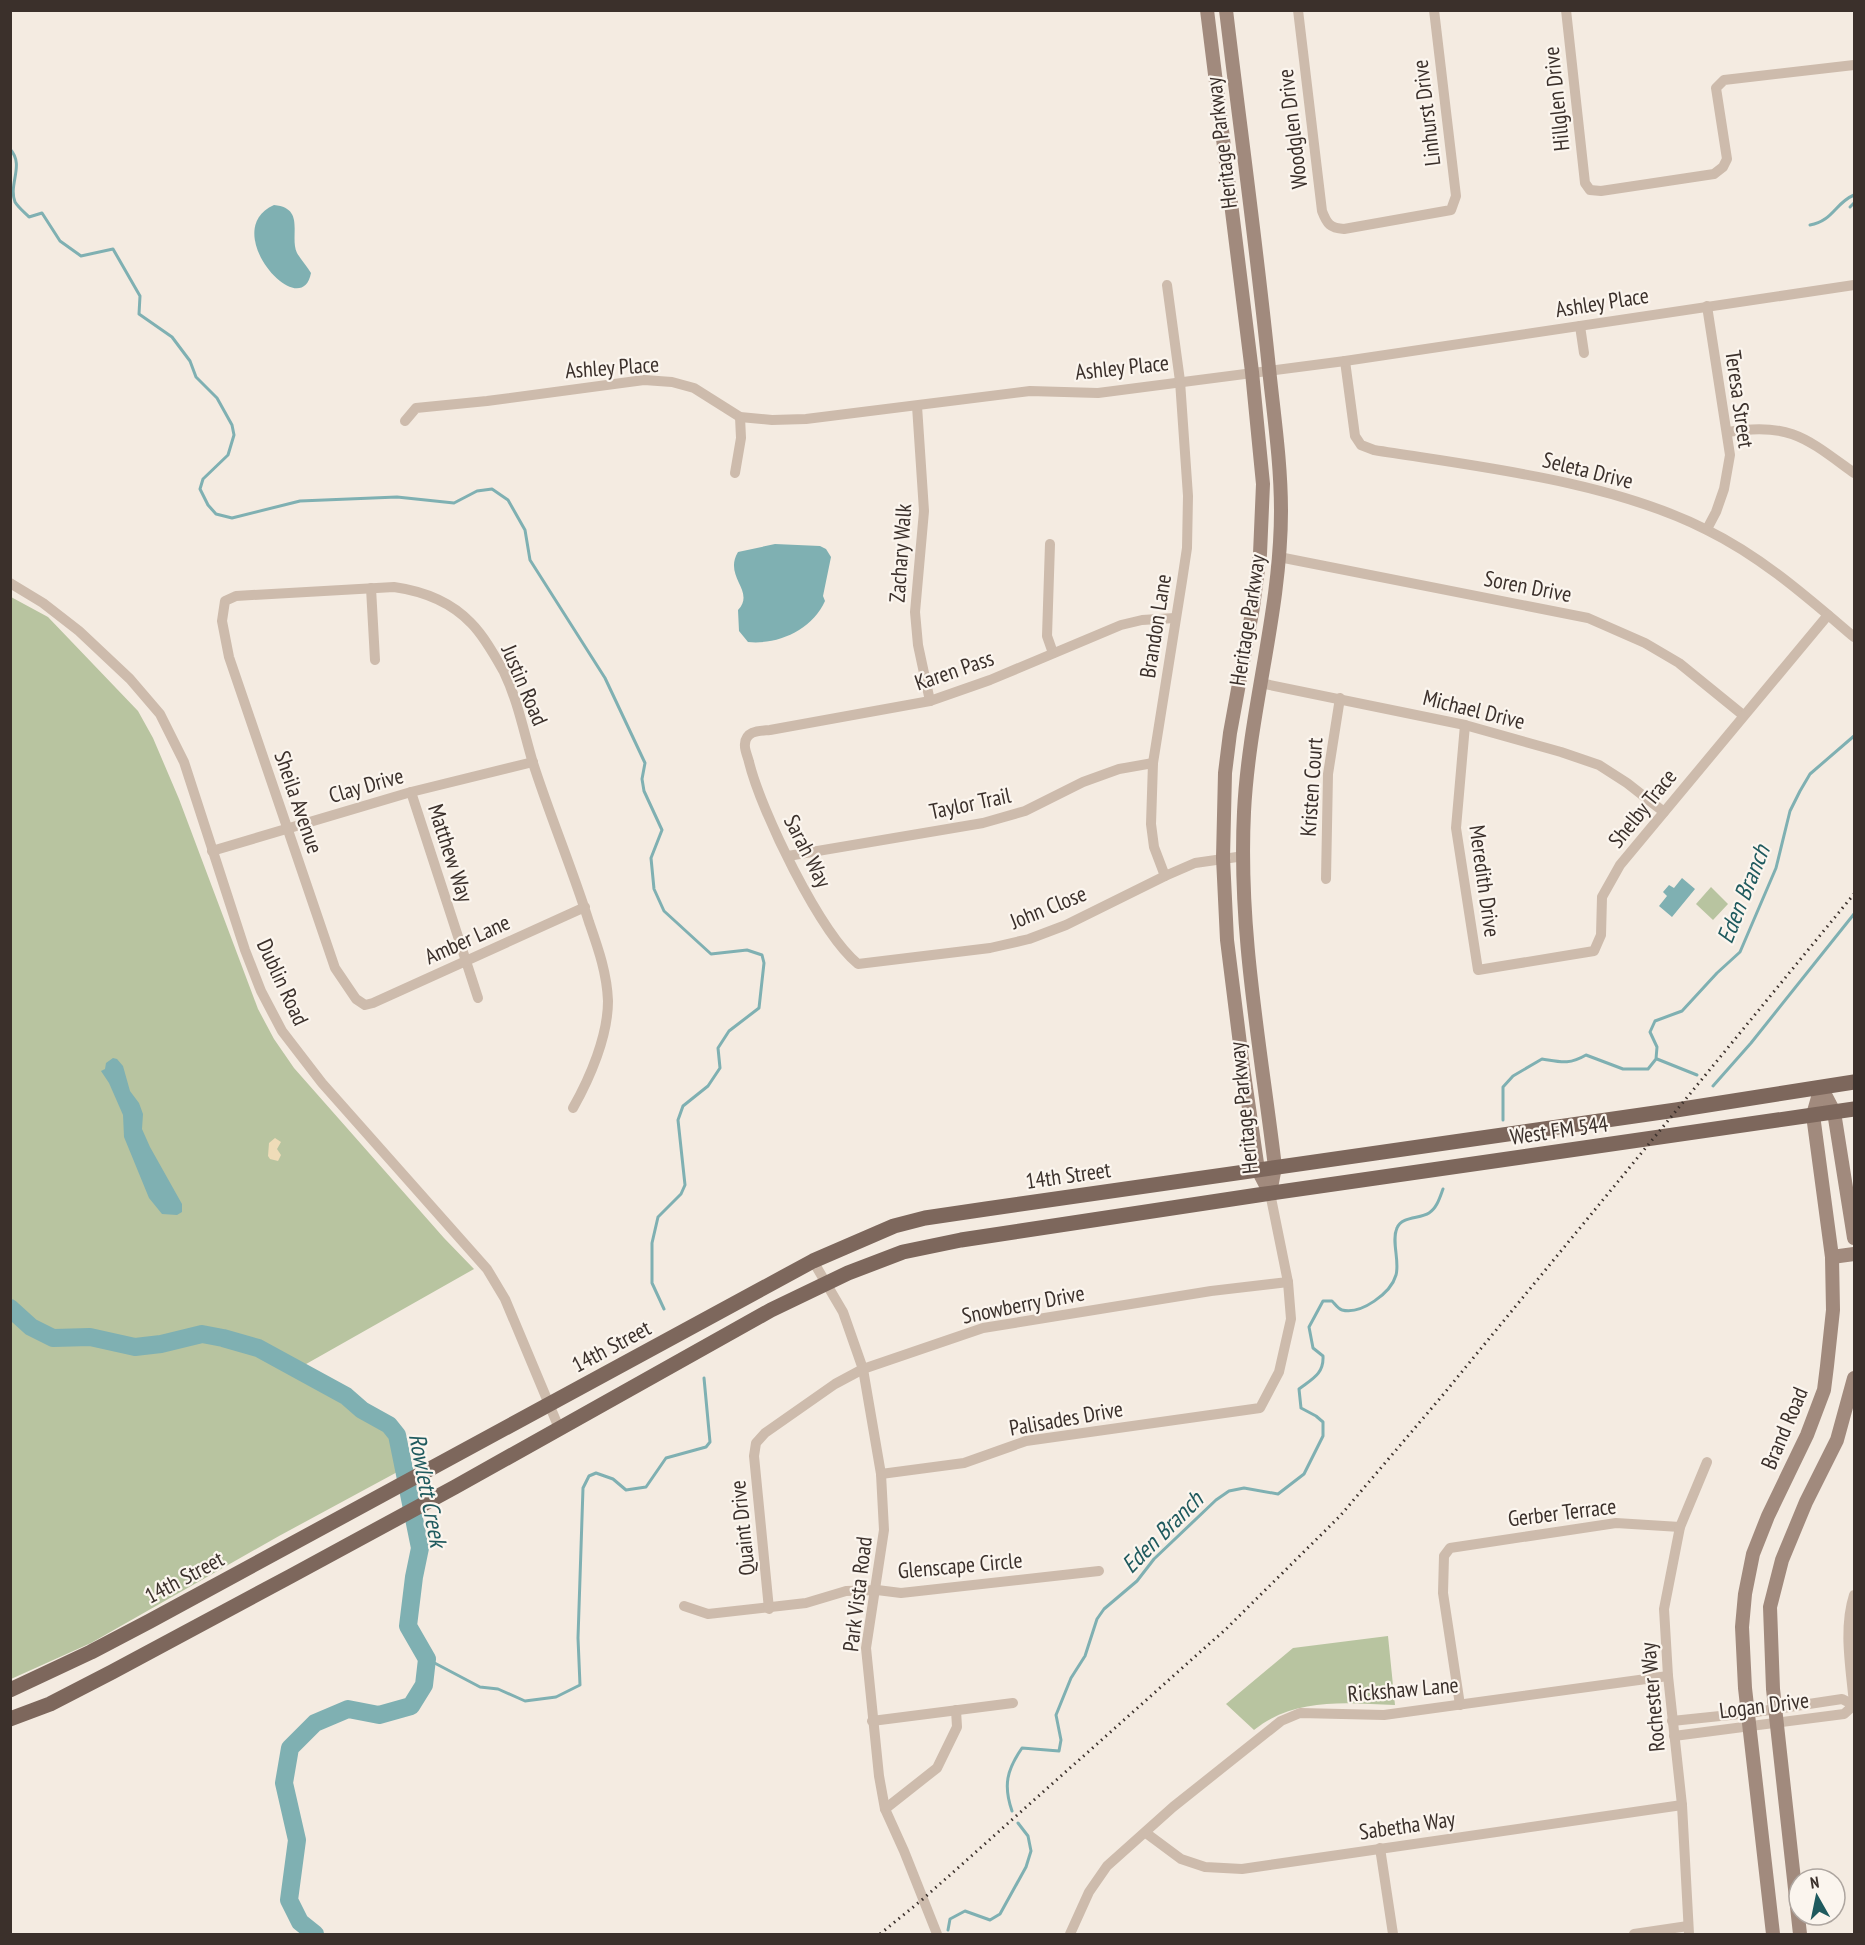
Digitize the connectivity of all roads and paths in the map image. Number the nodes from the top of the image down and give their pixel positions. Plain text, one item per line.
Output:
1 (1207, 10) edge
2 (1226, 10) edge
3 (1298, 10) edge
4 (1434, 10) edge
5 (1566, 10) edge
6 (1854, 65) edge
7 (1451, 210) joint
8 (1167, 285) dead end
9 (1854, 285) edge
10 (1707, 306) junction
11 (1580, 326) junction
12 (1584, 353) dead end
13 (1345, 361) junction
14 (1269, 369) junction
15 (1252, 372) junction
16 (1180, 381) junction
17 (917, 406) junction
18 (740, 417) junction
19 (405, 421) dead end
20 (1728, 432) junction
21 (1854, 472) edge
22 (735, 473) dead end
23 (1707, 529) junction
24 (1050, 544) dead end
25 (1279, 557) junction
26 (10, 583) edge
27 (371, 588) junction
28 (225, 601) joint
29 (1828, 615) junction
30 (1175, 618) junction
31 (1854, 638) edge
32 (1053, 653) junction
33 (375, 660) dead end
34 (1260, 683) junction
35 (1340, 698) junction
36 (930, 701) junction
37 (1743, 715) junction
38 (1465, 724) junction
39 (744, 744) joint
40 (533, 762) junction
41 (1154, 763) junction
42 (411, 792) junction
43 (1664, 812) junction
44 (287, 827) junction
45 (212, 851) junction
46 (788, 856) junction
47 (1244, 856) junction
48 (1223, 858) junction
49 (1165, 876) junction
50 (1326, 879) dead end
51 (585, 907) junction
52 (466, 960) junction
53 (858, 964) joint
54 (1478, 970) joint
55 (1249, 976) junction
56 (1232, 978) junction
57 (478, 998) dead end
58 (365, 1005) joint
59 (1854, 1082) edge
60 (1821, 1087) junction
61 (573, 1108) dead end
62 (1854, 1109) edge
63 (1834, 1112) junction
64 (1813, 1115) junction
65 (1275, 1167) junction
66 (1258, 1170) junction
67 (1270, 1194) junction
68 (1854, 1238) edge
69 (1854, 1254) edge
70 (1832, 1257) junction
71 (813, 1261) junction
72 (1288, 1282) junction
73 (827, 1283) junction
74 (863, 1369) junction
75 (1854, 1378) edge
76 (550, 1404) junction
77 (559, 1428) junction
78 (756, 1443) joint
79 (1707, 1462) dead end
80 (881, 1474) junction
81 (1680, 1527) junction
82 (1099, 1571) dead end
83 (877, 1590) junction
84 (1854, 1594) edge
85 (684, 1606) dead end
86 (769, 1609) junction
87 (1668, 1676) junction
88 (10, 1689) edge
89 (1012, 1703) dead end
90 (1854, 1704) edge
91 (1460, 1705) junction
92 (956, 1710) junction
93 (1776, 1716) junction
94 (10, 1719) edge
95 (1750, 1719) junction
96 (872, 1721) junction
97 (1672, 1721) junction
98 (1674, 1736) junction
99 (1682, 1805) junction
100 (885, 1809) junction
101 (1146, 1833) junction
102 (1380, 1848) junction
103 (1689, 1930) edge
104 (937, 1935) edge
105 (1070, 1935) edge
106 (1393, 1935) edge
107 (1634, 1935) edge
108 (1773, 1935) edge
109 (1800, 1935) edge

1 - 15 main road, Heritage Parkway
2 - 14 main road, Heritage Parkway
3 - 7 street, Woodglen Drive
4 - 7 street, Linhurst Drive
5 - 6 street, Hillglen Drive
8 - 16 street, Brandon Lane
9 - 10 street, Ashley Place
10 - 11 street, Ashley Place
10 - 20 street, Teresa Street
11 - 12 street
11 - 13 street, Ashley Place
13 - 14 street, Ashley Place
13 - 23 street, Seleta Drive
14 - 15 street, Ashley Place
14 - 25 main road, Heritage Parkway
15 - 16 street, Ashley Place
15 - 48 main road, Heritage Parkway
16 - 17 street, Ashley Place
16 - 30 street, Brandon Lane
17 - 18 street, Ashley Place
17 - 36 street, Zachary Walk
18 - 19 street, Ashley Place
18 - 22 street
20 - 21 street
20 - 23 street, Teresa Street
23 - 29 street, Seleta Drive
24 - 32 street
25 - 34 main road, Heritage Parkway
25 - 37 street, Soren Drive
26 - 45 street, Dublin Road
27 - 28 street, Justin Road
27 - 33 street
27 - 40 street, Justin Road
28 - 44 street, Sheila Avenue
29 - 31 street, Seleta Drive
29 - 37 street, Shelby Trace
30 - 32 street, Karen Pass
30 - 41 street, Brandon Lane
32 - 36 street, Karen Pass
34 - 35 street, Michael Drive
34 - 47 main road, Heritage Parkway
35 - 38 street, Michael Drive
35 - 50 street, Kristen Court
36 - 39 street, Karen Pass
37 - 43 street, Shelby Trace
38 - 43 street, Michael Drive
38 - 54 street, Meredith Drive
39 - 46 street, Sarah Way
40 - 42 street, Clay Drive
40 - 51 street, Justin Road
41 - 46 street, Taylor Trail
41 - 49 street, Brandon Lane
42 - 44 street, Clay Drive
42 - 52 street, Matthew Way
43 - 54 street, Shelby Trace
44 - 45 street, Clay Drive
44 - 58 street, Sheila Avenue
45 - 76 street, Dublin Road
46 - 53 street, Sarah Way
47 - 48 street, John Close
47 - 55 main road, Heritage Parkway
48 - 49 street, John Close
48 - 56 main road, Heritage Parkway
49 - 53 street, John Close
51 - 52 street, Amber Lane
51 - 61 street, Justin Road
52 - 57 street, Matthew Way
52 - 58 street, Amber Lane
55 - 56 main road
55 - 65 main road, Heritage Parkway
56 - 66 main road, Heritage Parkway
59 - 60 main road, West FM 544
60 - 63 main road
60 - 64 main road, Brand Road
60 - 65 main road, West FM 544
62 - 63 main road, West FM 544
63 - 64 main road, West FM 544
63 - 68 main road
64 - 67 main road, West FM 544
64 - 70 main road, Brand Road
65 - 66 main road, 14th Street
65 - 67 main road, Heritage Parkway
66 - 67 main road, Heritage Parkway
66 - 71 main road, 14th Street
67 - 72 street
67 - 73 main road, 14th Street
69 - 70 main road
70 - 95 main road, Brand Road
71 - 73 street, Park Vista Road
71 - 76 main road, 14th Street
72 - 74 street, Snowberry Drive
72 - 80 street, Palisades Drive
73 - 74 street, Park Vista Road
73 - 77 main road, 14th Street
74 - 78 street, Snowberry Drive
74 - 80 street, Park Vista Road
75 - 93 main road
76 - 77 street, Dublin Road
76 - 88 main road, 14th Street
77 - 94 main road, 14th Street
78 - 86 street, Quaint Drive
79 - 81 street, Rochester Way
80 - 83 street, Park Vista Road
81 - 87 street, Rochester Way
81 - 91 street, Gerber Terrace
82 - 83 street, Glenscape Circle
83 - 86 street, Glenscape Circle
83 - 96 street, Park Vista Road
84 - 90 street
85 - 86 street, Glenscape Circle
87 - 91 street, Rickshaw Lane
87 - 97 street, Rochester Way
89 - 92 street
91 - 101 street, Rickshaw Lane
92 - 96 street
92 - 100 street
93 - 93 street, Logan Drive
93 - 95 street, Logan Drive
93 - 109 main road
95 - 97 street, Logan Drive
95 - 98 street, Logan Drive
95 - 108 main road, Brand Road
96 - 100 street, Park Vista Road
97 - 98 street, Rochester Way
98 - 99 street, Rochester Way
99 - 102 street, Sabetha Way
99 - 103 street, Rochester Way
100 - 104 street, Park Vista Road
101 - 102 street, Sabetha Way
101 - 105 street, Rickshaw Lane
102 - 106 street
103 - 107 street

